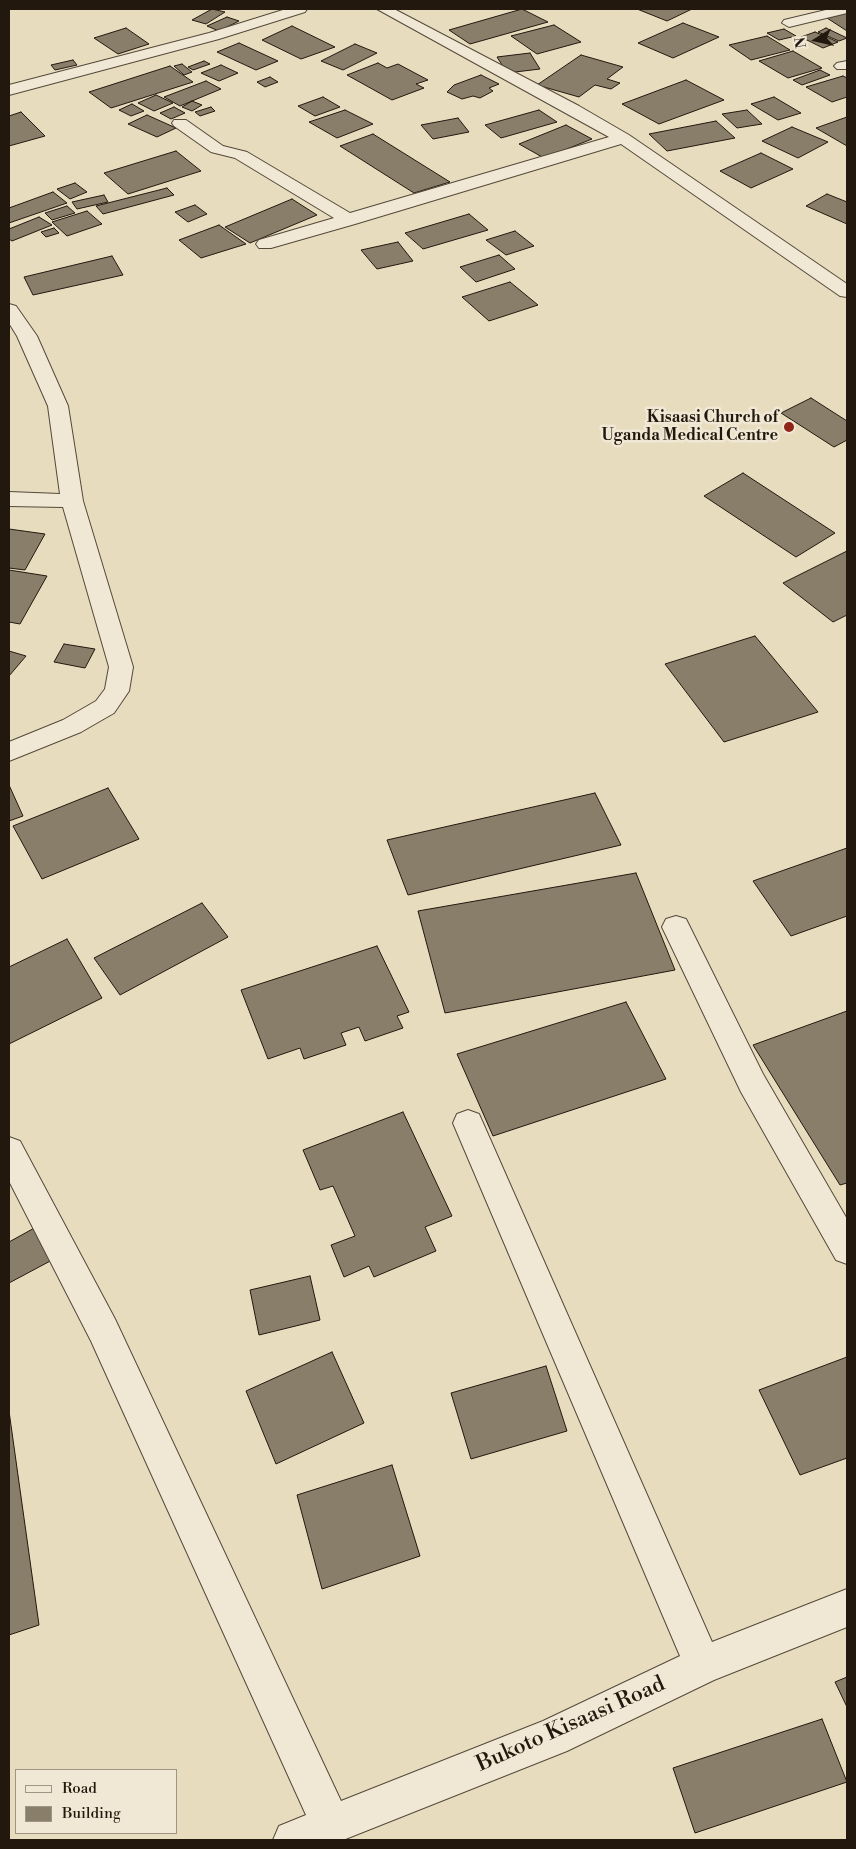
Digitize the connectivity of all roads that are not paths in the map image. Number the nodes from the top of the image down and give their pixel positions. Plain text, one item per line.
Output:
1 (300, 9) edge
2 (384, 9) edge
3 (847, 9) edge
4 (790, 23) dead end
5 (9, 90) edge
6 (180, 122) dead end
7 (623, 138) junction
8 (350, 220) junction
9 (265, 244) dead end
10 (844, 286) edge
11 (9, 310) edge
12 (9, 499) edge
13 (72, 501) junction
14 (9, 752) edge
15 (676, 927) dead end
16 (468, 1123) dead end
17 (9, 1151) edge
18 (847, 1249) edge
19 (847, 1608) edge
20 (703, 1666) junction
21 (331, 1825) junction
22 (293, 1840) edge

1 - 5 street
2 - 7 street
3 - 4 street
6 - 8 street
7 - 8 street
7 - 10 street
8 - 9 street
11 - 13 street
12 - 13 street
13 - 14 street
15 - 18 street
16 - 20 street
17 - 21 street
19 - 20 street, Bukoto Kisaasi Road
20 - 21 street, Bukoto Kisaasi Road
21 - 22 street, Bukoto Kisaasi Road

